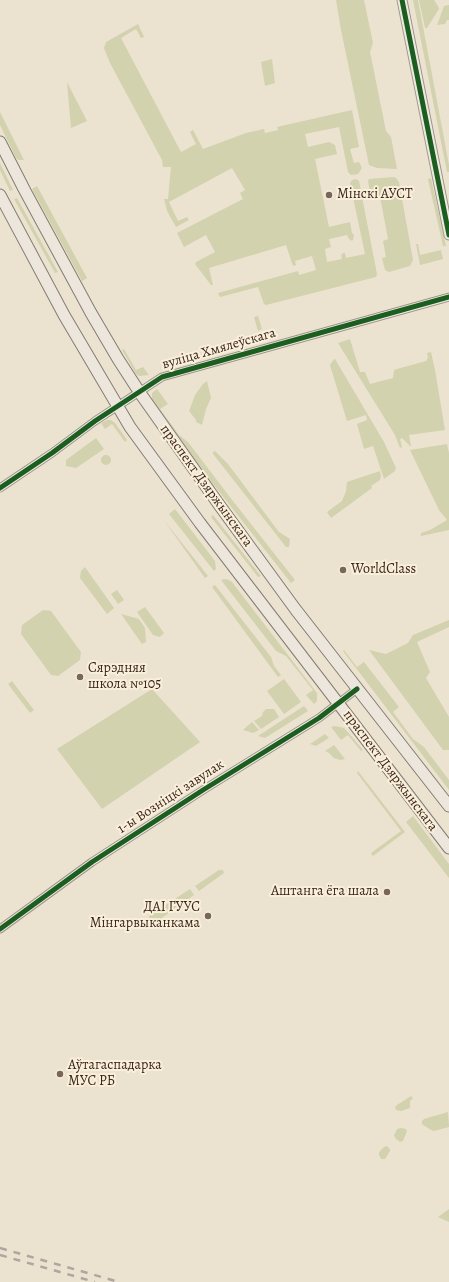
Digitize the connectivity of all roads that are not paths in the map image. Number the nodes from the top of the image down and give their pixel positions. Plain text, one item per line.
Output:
1 (402, 0) edge
2 (0, 142) edge
3 (0, 195) edge
4 (449, 235) edge
5 (449, 297) edge
6 (140, 393) junction
7 (118, 406) junction
8 (0, 488) edge
9 (357, 689) junction
10 (338, 704) junction
11 (449, 806) edge
12 (449, 848) edge
13 (0, 929) edge

1 - 4 street
2 - 6 main road, праспект Дзяржынскага
3 - 7 main road, праспект Дзяржынскага
5 - 6 street, вуліца Хмялеўскага
6 - 7 street, вуліца Хмялеўскага
6 - 9 main road, праспект Дзяржынскага
7 - 8 street, вуліца Хмялеўскага
7 - 10 main road, праспект Дзяржынскага
9 - 10 street, 1-ы Возніцкі завулак
9 - 11 main road, праспект Дзяржынскага
10 - 12 main road, праспект Дзяржынскага
10 - 13 street, 1-ы Возніцкі завулак

